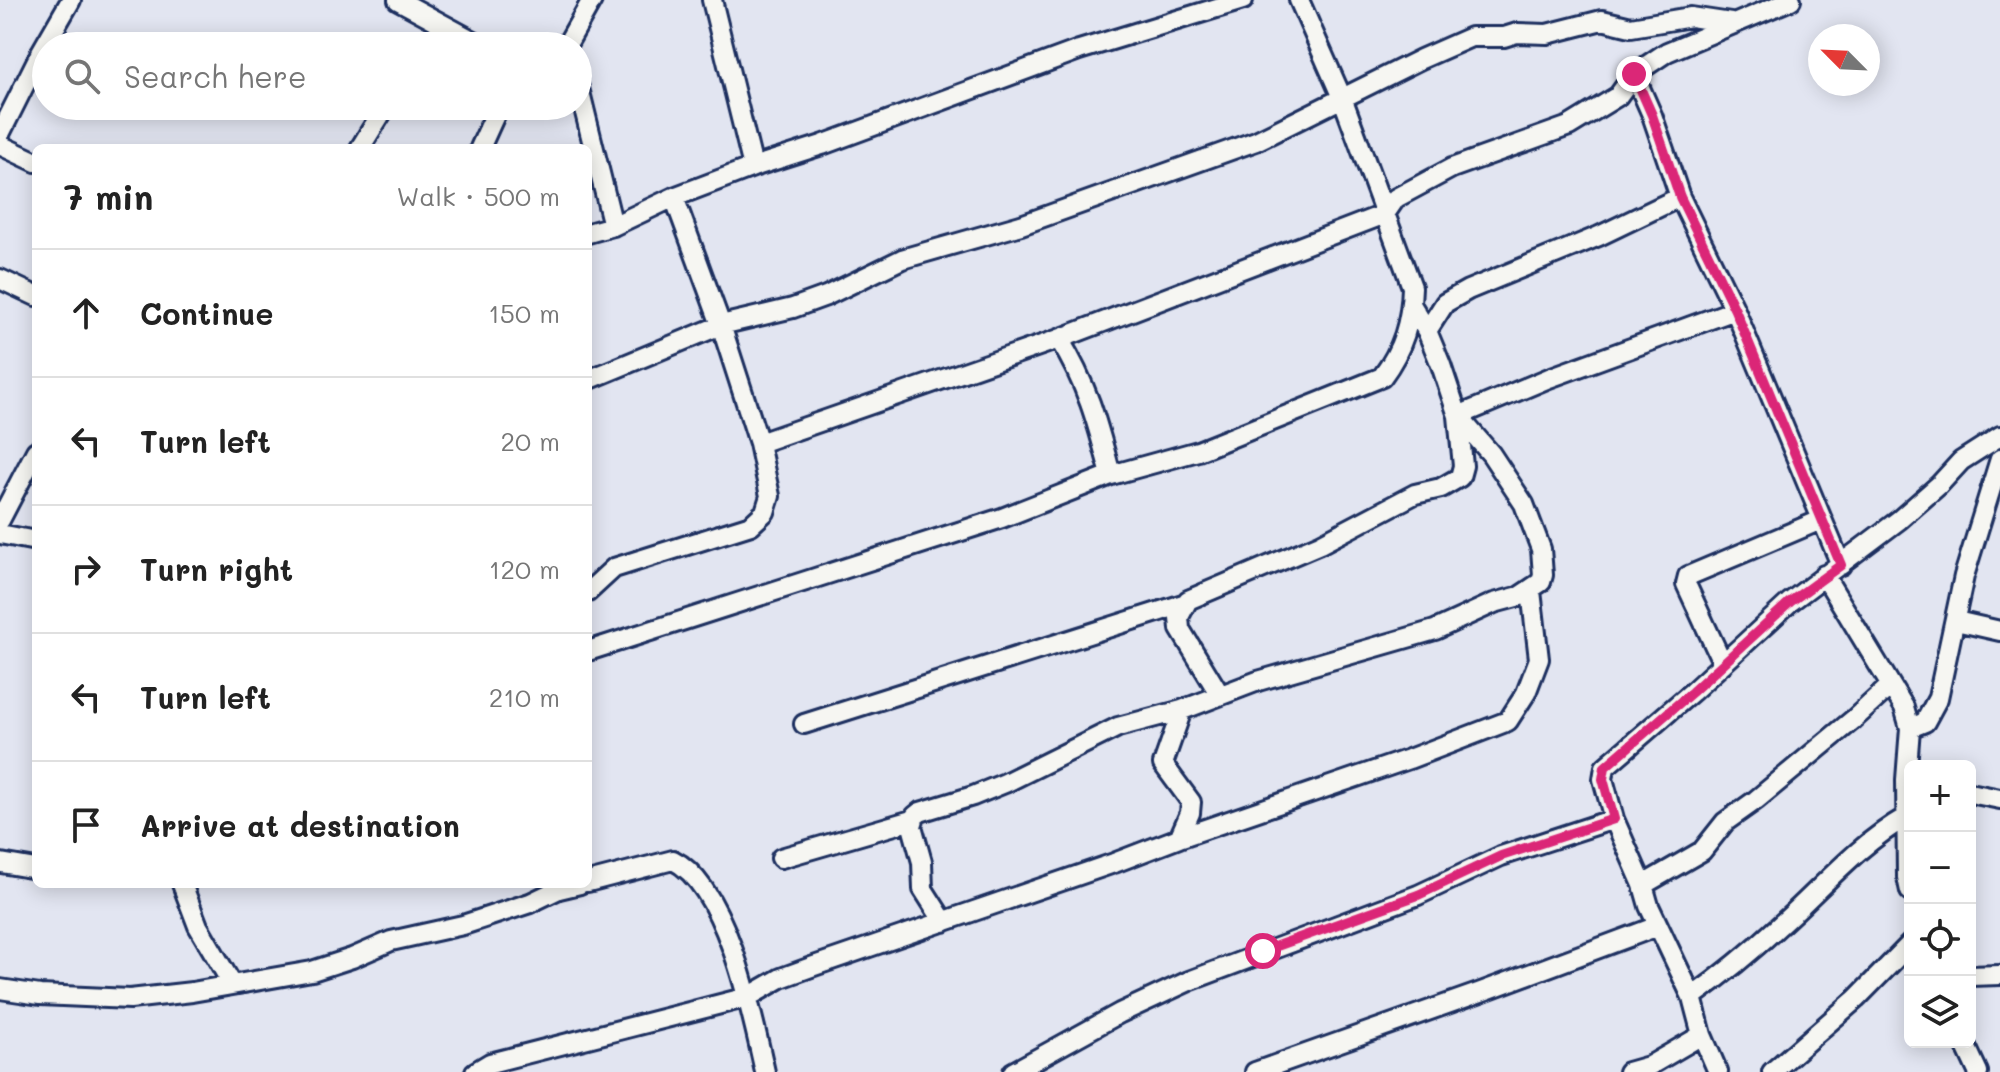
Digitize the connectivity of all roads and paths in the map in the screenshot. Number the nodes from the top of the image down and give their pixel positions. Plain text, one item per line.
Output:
1 (71, 0) edge
2 (398, 0) edge
3 (592, 0) edge
4 (712, 0) edge
5 (1243, 0) edge
6 (1299, 0) edge
7 (1791, 0) edge
8 (1731, 23) junction
9 (443, 26) junction
10 (53, 32) edge
11 (439, 32) edge
12 (455, 32) edge
13 (574, 32) edge
14 (32, 70) edge
15 (1634, 74) junction
16 (1343, 100) junction
17 (377, 120) edge
18 (493, 120) edge
19 (587, 120) edge
20 (0, 134) edge
21 (362, 144) edge
22 (482, 144) edge
23 (0, 145) edge
24 (32, 160) edge
25 (753, 167) junction
26 (674, 197) junction
27 (1680, 197) junction
28 (1385, 214) junction
29 (613, 226) junction
30 (592, 232) edge
31 (0, 279) edge
32 (32, 294) edge
33 (1412, 306) junction
34 (1735, 310) junction
35 (721, 325) junction
36 (1427, 331) junction
37 (1059, 339) junction
38 (592, 378) edge
39 (1458, 416) junction
40 (2000, 436) edge
41 (759, 443) junction
42 (32, 459) edge
43 (2000, 459) edge
44 (1111, 475) junction
45 (0, 520) edge
46 (1821, 520) junction
47 (1991, 521) edge
48 (0, 534) edge
49 (32, 540) edge
50 (1841, 565) junction
51 (1824, 575) junction
52 (592, 588) edge
53 (1531, 591) junction
54 (1183, 604) junction
55 (1956, 621) junction
56 (2000, 631) edge
57 (592, 650) edge
58 (1723, 664) junction
59 (1890, 686) junction
60 (1220, 695) junction
61 (1182, 710) junction
62 (804, 724) dead end
63 (1910, 728) junction
64 (1909, 760) edge
65 (1976, 794) edge
66 (2000, 799) edge
67 (1904, 818) edge
68 (1614, 819) junction
69 (912, 820) junction
70 (1179, 838) junction
71 (781, 858) dead end
72 (1, 863) edge
73 (32, 868) edge
74 (592, 879) edge
75 (1643, 885) junction
76 (184, 888) edge
77 (562, 888) edge
78 (944, 922) junction
79 (1658, 926) junction
80 (1904, 950) edge
81 (2000, 975) edge
82 (1976, 976) edge
83 (232, 984) junction
84 (0, 989) edge
85 (748, 997) junction
86 (1692, 997) junction
87 (1702, 1035) junction
88 (1967, 1048) edge
89 (475, 1072) edge
90 (765, 1072) edge
91 (1013, 1072) edge
92 (1255, 1072) edge
93 (1628, 1072) edge
94 (1718, 1072) edge
95 (1772, 1072) edge
96 (1978, 1072) edge

1 - 10 street
2 - 9 street
3 - 13 street
4 - 25 street
5 - 25 street
6 - 16 street
7 - 8 street
8 - 15 street
8 - 16 street
9 - 11 street
9 - 12 street
14 - 20 street
15 - 27 street
15 - 28 street
16 - 28 street
16 - 35 street
17 - 21 street
18 - 22 street
19 - 29 street
23 - 24 street
25 - 26 street
26 - 29 street
26 - 35 street
27 - 34 street
27 - 36 street
28 - 33 street
28 - 37 street
29 - 30 street
31 - 32 street
33 - 36 street
33 - 44 street
34 - 39 street
34 - 46 street
35 - 38 street
35 - 41 street
36 - 39 street
37 - 41 street
37 - 44 street
39 - 53 street
39 - 54 street
40 - 50 street
41 - 52 street
42 - 45 street
43 - 47 street
44 - 57 street
46 - 50 street
46 - 58 street
47 - 55 street
48 - 49 street
50 - 51 street
51 - 58 street
51 - 59 street
53 - 60 street
53 - 70 street
54 - 60 street
54 - 62 street
55 - 56 street
55 - 63 street
58 - 68 street
59 - 63 street
59 - 75 street
60 - 61 street
61 - 69 street
61 - 70 street
63 - 64 street
65 - 66 street
67 - 86 street
68 - 75 street
68 - 91 street
69 - 71 street
69 - 78 street
70 - 78 street
72 - 73 street
74 - 85 street
75 - 79 street
76 - 83 street
77 - 83 street
78 - 85 street
79 - 86 street
79 - 92 street
80 - 95 street
81 - 82 street
83 - 84 street
85 - 89 street
85 - 90 street
86 - 87 street
87 - 93 street
87 - 94 street
88 - 96 street

